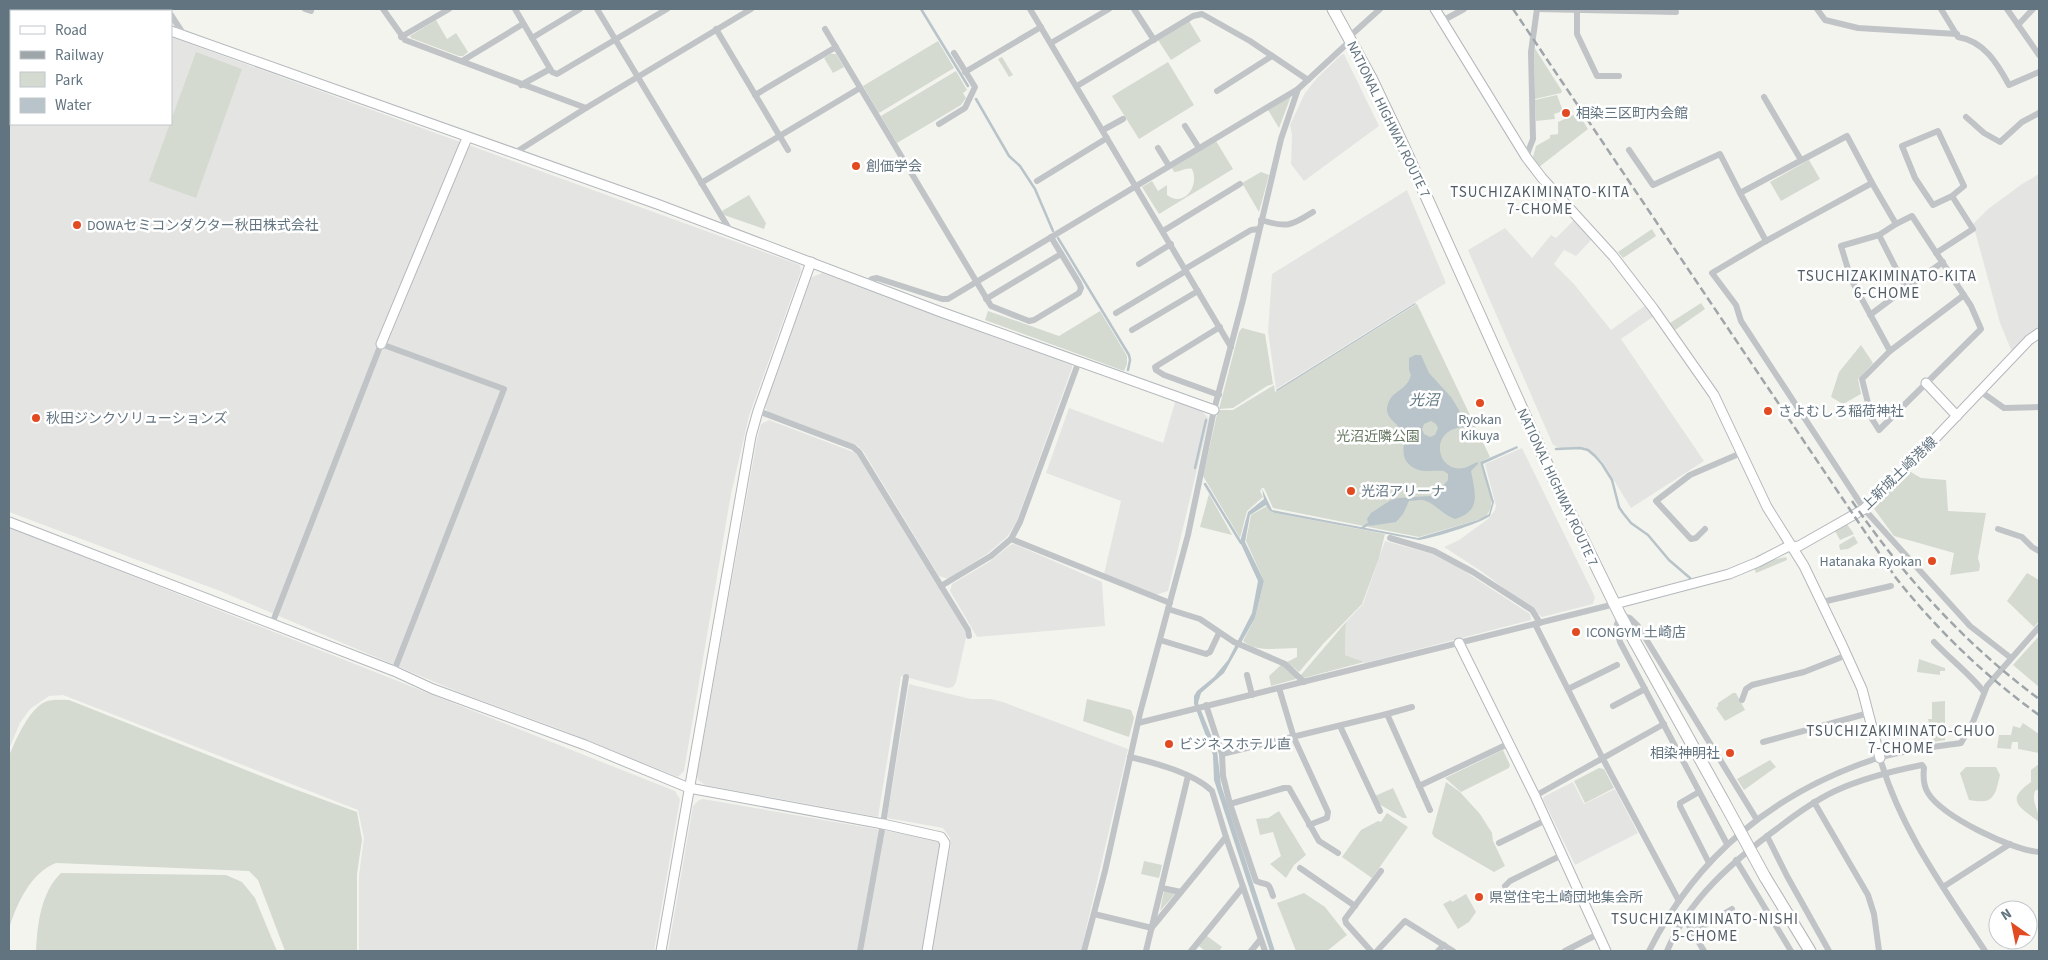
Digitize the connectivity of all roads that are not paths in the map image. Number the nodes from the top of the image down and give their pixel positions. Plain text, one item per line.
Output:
1 (383, 9) edge
2 (448, 9) edge
3 (514, 9) edge
4 (580, 9) edge
5 (597, 9) edge
6 (667, 9) edge
7 (750, 9) edge
8 (1030, 9) edge
9 (1109, 9) edge
10 (1134, 9) edge
11 (1333, 9) edge
12 (1380, 9) edge
13 (1435, 9) edge
14 (1464, 9) edge
15 (1537, 9) edge
16 (1817, 9) edge
17 (1941, 9) edge
18 (2008, 9) edge
19 (2034, 9) edge
20 (1576, 10) edge
21 (1193, 12) edge
22 (1676, 12) dead end
23 (172, 16) edge
24 (1442, 21) junction
25 (523, 24) junction
26 (2018, 25) junction
27 (1041, 27) junction
28 (716, 29) junction
29 (825, 29) dead end
30 (172, 31) edge
31 (1957, 34) junction
32 (185, 36) junction
33 (401, 37) junction
34 (532, 38) junction
35 (1350, 38) junction
36 (616, 40) junction
37 (1154, 40) junction
38 (1051, 43) junction
39 (836, 47) junction
40 (2039, 52) edge
41 (954, 53) dead end
42 (1272, 56) junction
43 (462, 61) junction
44 (550, 68) junction
45 (966, 72) junction
46 (2039, 72) edge
47 (638, 76) junction
48 (1619, 76) dead end
49 (1308, 80) junction
50 (521, 85) junction
51 (1077, 86) junction
52 (975, 87) junction
53 (860, 88) junction
54 (1298, 88) junction
55 (1217, 91) dead end
56 (755, 95) junction
57 (980, 95) dead end
58 (1764, 97) dead end
59 (586, 108) junction
60 (2039, 113) edge
61 (1966, 116) dead end
62 (1123, 119) dead end
63 (939, 124) dead end
64 (1185, 126) dead end
65 (1103, 130) junction
66 (780, 137) junction
67 (467, 138) junction
68 (1108, 138) junction
69 (1158, 148) dead end
70 (1200, 148) junction
71 (788, 150) dead end
72 (1629, 150) dead end
73 (514, 154) junction
74 (1526, 156) junction
75 (1801, 160) junction
76 (1169, 166) junction
77 (1037, 181) dead end
78 (701, 183) junction
79 (1872, 183) junction
80 (1240, 184) dead end
81 (1136, 186) junction
82 (1740, 193) junction
83 (1952, 196) junction
84 (1313, 212) dead end
85 (1261, 220) junction
86 (1896, 224) junction
87 (1259, 229) junction
88 (1163, 231) junction
89 (731, 232) junction
90 (1878, 235) junction
91 (1051, 237) junction
92 (1766, 241) junction
93 (1171, 244) junction
94 (1936, 253) junction
95 (1061, 254) junction
96 (811, 262) junction
97 (1942, 262) junction
98 (1139, 264) dead end
99 (1185, 270) junction
100 (976, 282) junction
101 (866, 283) junction
102 (1906, 288) junction
103 (1198, 291) junction
104 (1964, 295) junction
105 (986, 298) junction
106 (1116, 313) dead end
107 (1870, 315) junction
108 (1220, 327) junction
109 (1132, 330) dead end
110 (2039, 333) edge
111 (381, 344) junction
112 (1231, 347) junction
113 (1890, 352) junction
114 (1079, 361) junction
115 (1926, 383) junction
116 (1980, 391) junction
117 (1219, 395) junction
118 (2039, 407) edge
119 (1214, 410) junction
120 (758, 411) junction
121 (1958, 416) junction
122 (1741, 453) junction
123 (1864, 508) junction
124 (9, 522) edge
125 (1705, 529) dead end
126 (1998, 529) dead end
127 (1390, 538) dead end
128 (1011, 539) junction
129 (1793, 547) junction
130 (2039, 551) edge
131 (941, 586) junction
132 (1891, 586) dead end
133 (1822, 602) junction
134 (1169, 606) junction
135 (1617, 610) junction
136 (272, 624) junction
137 (1538, 624) junction
138 (2039, 626) edge
139 (1218, 635) dead end
140 (969, 636) dead end
141 (1160, 640) junction
142 (1934, 642) dead end
143 (1459, 643) junction
144 (1847, 655) junction
145 (2012, 658) junction
146 (1617, 665) dead end
147 (394, 671) junction
148 (1247, 675) dead end
149 (906, 677) dead end
150 (1304, 682) junction
151 (1279, 688) junction
152 (1645, 688) junction
153 (1568, 689) junction
154 (1984, 692) junction
155 (1252, 695) junction
156 (1742, 700) dead end
157 (1204, 706) junction
158 (1613, 706) dead end
159 (1412, 707) dead end
160 (1868, 713) junction
161 (1387, 714) junction
162 (1138, 723) junction
163 (1664, 724) junction
164 (1340, 726) junction
165 (1294, 738) junction
166 (1764, 742) dead end
167 (1510, 743) junction
168 (1222, 754) junction
169 (1130, 757) junction
170 (1880, 758) junction
171 (1603, 759) junction
172 (1884, 772) junction
173 (1188, 776) junction
174 (1419, 786) junction
175 (688, 788) junction
176 (1699, 792) junction
177 (1535, 796) junction
178 (1814, 802) junction
179 (1230, 804) junction
180 (1430, 810) dead end
181 (1380, 811) dead end
182 (1546, 820) junction
183 (1757, 820) junction
184 (883, 824) junction
185 (1309, 825) junction
186 (1767, 836) junction
187 (1226, 837) junction
188 (1499, 843) dead end
189 (1727, 844) junction
190 (2010, 844) junction
191 (2039, 852) edge
192 (1338, 854) dead end
193 (1562, 855) junction
194 (1736, 860) junction
195 (1709, 863) junction
196 (1300, 868) dead end
197 (1381, 871) dead end
198 (1505, 886) dead end
199 (1243, 887) junction
200 (1943, 887) junction
201 (1162, 888) junction
202 (1181, 892) junction
203 (1273, 896) dead end
204 (1679, 900) junction
205 (1355, 906) junction
206 (1732, 909) dead end
207 (1094, 914) junction
208 (1685, 919) junction
209 (1152, 928) junction
210 (1693, 932) junction
211 (1598, 934) junction
212 (1260, 940) junction
213 (1444, 945) junction
214 (661, 951) edge
215 (860, 951) edge
216 (927, 951) edge
217 (1084, 951) edge
218 (1146, 951) edge
219 (1191, 951) edge
220 (1251, 951) edge
221 (1264, 951) edge
222 (1371, 951) edge
223 (1376, 951) edge
224 (1438, 951) edge
225 (1453, 951) edge
226 (1565, 951) edge
227 (1606, 951) edge
228 (1649, 951) edge
229 (1667, 951) edge
230 (1702, 951) edge
231 (1791, 951) edge
232 (1810, 951) edge
233 (1829, 951) edge
234 (1879, 951) edge
235 (1985, 951) edge

1 - 33 street
2 - 33 street
3 - 25 street
4 - 34 street
5 - 36 street
6 - 36 street
7 - 28 street
8 - 27 street
9 - 38 street
10 - 37 street
11 - 35 highway, NATIONAL HIGHWAY ROUTE 7
12 - 35 street
13 - 24 street
14 - 24 street
15 - 20 street
15 - 74 street
16 - 31 street
17 - 31 street
18 - 26 street
19 - 26 street
20 - 22 street
20 - 48 street
21 - 37 street
21 - 42 street
23 - 32 street
24 - 74 street
25 - 34 street
25 - 43 street
26 - 40 street
27 - 38 street
27 - 45 street
28 - 47 street
28 - 56 street
29 - 39 street
30 - 32 street
31 - 46 street
32 - 67 street
33 - 43 street
34 - 44 street
35 - 49 street
35 - 135 highway, NATIONAL HIGHWAY ROUTE 7
36 - 44 street
36 - 47 street
37 - 51 street
38 - 51 street
39 - 53 street
39 - 56 street
41 - 45 street
42 - 49 street
42 - 55 street
43 - 50 street
44 - 50 street
45 - 52 street
47 - 59 street
47 - 78 street
49 - 54 street
50 - 59 street
51 - 65 street
52 - 57 street
52 - 63 street
53 - 66 street
53 - 100 street
54 - 70 street
54 - 85 street
56 - 66 street
58 - 75 street
59 - 73 street
60 - 61 street
62 - 65 street
64 - 70 street
65 - 68 street
66 - 71 street
66 - 78 street
67 - 73 street
67 - 111 street
68 - 77 street
68 - 81 street
69 - 76 street
70 - 76 street
72 - 82 street
73 - 89 street
74 - 122 street
75 - 79 street
75 - 82 street
76 - 81 street
78 - 89 street
79 - 86 street
79 - 92 street
80 - 88 street
81 - 88 street
81 - 91 street
82 - 92 street
83 - 83 street
83 - 94 street
84 - 85 street
85 - 87 street
86 - 90 street
86 - 94 street
87 - 99 street
87 - 112 street
88 - 93 street
89 - 96 street
90 - 102 street
90 - 107 street
91 - 95 street
91 - 100 street
92 - 123 street
93 - 98 street
93 - 99 street
94 - 97 street
95 - 105 street
95 - 105 street
96 - 101 street
96 - 120 street
97 - 102 street
97 - 104 street
99 - 103 street
99 - 106 street
100 - 101 street
100 - 105 street
101 - 114 street
102 - 107 street
103 - 108 street
103 - 109 street
104 - 113 street
104 - 115 street
107 - 113 street
108 - 112 street
108 - 117 street
110 - 116 street, 上新城土崎港線
111 - 136 street
111 - 147 street
112 - 117 street
113 - 115 street
114 - 119 street
114 - 128 street
115 - 121 street
116 - 118 street
116 - 121 street, 上新城土崎港線
117 - 119 street
119 - 134 street
120 - 131 street
120 - 175 street
121 - 123 street, 上新城土崎港線
122 - 125 street
122 - 129 street
123 - 129 street, 上新城土崎港線
123 - 145 street
124 - 136 street
126 - 130 street
127 - 137 street
128 - 131 street
128 - 134 street
129 - 133 street
129 - 135 street, 上新城土崎港線
131 - 140 street
132 - 133 street
133 - 144 street
134 - 141 street
134 - 150 street
135 - 137 street
135 - 152 street
135 - 183 street
135 - 232 highway, NATIONAL HIGHWAY ROUTE 7, bridge
136 - 147 street
137 - 143 street
137 - 153 street
138 - 145 street
139 - 141 street
141 - 162 street
142 - 154 street
143 - 150 street
143 - 167 street
144 - 156 street
144 - 160 street
145 - 154 street
146 - 153 street
147 - 175 street
148 - 155 street
149 - 184 street
150 - 151 street
151 - 155 street
151 - 165 street
152 - 158 street
152 - 163 street
153 - 171 street
154 - 170 street
155 - 157 street
157 - 162 street
157 - 168 street
159 - 161 street
160 - 166 street
160 - 170 street
161 - 164 street
161 - 174 street
162 - 169 street
163 - 171 street
163 - 176 street
164 - 165 street
164 - 181 street
165 - 168 street
165 - 185 street
167 - 174 street
167 - 177 street
168 - 179 street
169 - 173 street
169 - 207 street
170 - 172 street
170 - 183 street
171 - 177 street
171 - 204 street
172 - 178 street
172 - 190 street
172 - 200 street
173 - 187 street
173 - 201 street
174 - 180 street
175 - 184 street
175 - 214 street
176 - 189 street
176 - 195 street
177 - 182 street
178 - 186 street
178 - 234 street
179 - 185 street
179 - 203 street
182 - 188 street
182 - 193 street
183 - 189 street
184 - 215 street
184 - 216 street
185 - 192 street
186 - 194 street
186 - 233 street
187 - 199 street
187 - 202 street
189 - 195 street
190 - 191 street
190 - 200 street
193 - 198 street
193 - 211 street
194 - 208 street
194 - 231 street
195 - 204 street
196 - 205 street
197 - 205 street
199 - 212 street
199 - 219 street
200 - 235 street
201 - 202 street
201 - 209 street
202 - 209 street
204 - 228 street
205 - 222 street
206 - 210 street
207 - 209 street
207 - 217 street
208 - 210 street
208 - 229 street
209 - 218 street
210 - 230 street
211 - 226 street
211 - 227 street
212 - 220 street
212 - 221 street
213 - 223 street
213 - 224 street
213 - 225 street

